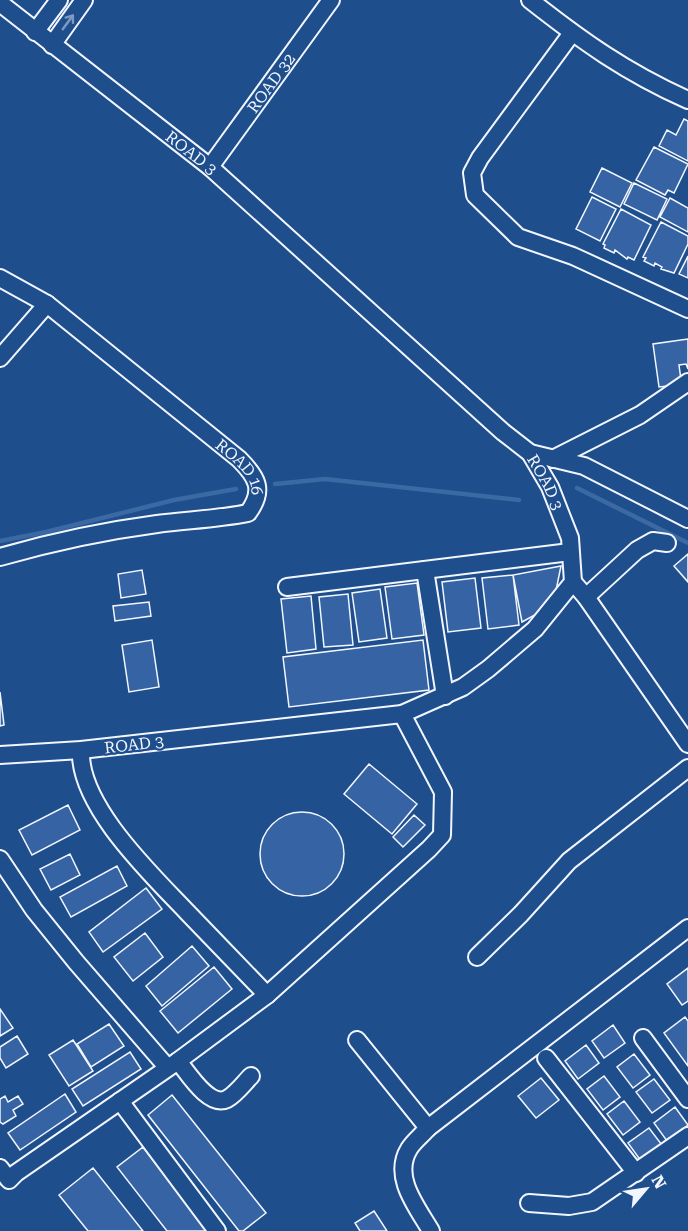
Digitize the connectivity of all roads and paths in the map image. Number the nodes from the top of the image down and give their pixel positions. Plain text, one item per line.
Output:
1 (59, 0) edge
2 (84, 0) edge
3 (331, 0) edge
4 (530, 0) edge
5 (0, 3) edge
6 (35, 32) junction
7 (572, 33) junction
8 (52, 45) junction
9 (688, 100) edge
10 (210, 167) junction
11 (0, 278) edge
12 (47, 304) junction
13 (688, 309) edge
14 (0, 358) edge
15 (688, 382) edge
16 (530, 453) junction
17 (553, 459) junction
18 (688, 519) edge
19 (667, 543) dead end
20 (570, 552) junction
21 (0, 557) edge
22 (425, 570) junction
23 (573, 582) junction
24 (287, 587) dead end
25 (586, 597) junction
26 (445, 696) junction
27 (402, 714) junction
28 (688, 744) edge
29 (81, 750) junction
30 (0, 755) edge
31 (688, 768) edge
32 (0, 859) edge
33 (688, 928) edge
34 (477, 957) dead end
35 (267, 995) junction
36 (643, 1038) dead end
37 (357, 1040) dead end
38 (546, 1058) dead end
39 (172, 1064) junction
40 (251, 1076) dead end
41 (688, 1099) edge
42 (120, 1101) junction
43 (428, 1128) junction
44 (688, 1136) edge
45 (636, 1173) junction
46 (3, 1179) edge
47 (529, 1203) dead end
48 (217, 1231) edge
49 (431, 1231) edge

1 - 6 street
8 -> 2 street
3 - 10 street, ROAD 32
4 - 7 street
5 - 6 street, ROAD 3
6 - 8 street, ROAD 3
7 - 9 street
7 - 13 street
8 - 10 street, ROAD 3
10 - 16 street, ROAD 3
11 - 12 street, ROAD 16
12 - 14 street
12 - 21 street, ROAD 16
15 - 17 street
16 - 17 street
16 - 20 street, ROAD 3
17 - 18 street
19 - 25 street
20 - 22 street
20 - 23 street, ROAD 3
22 - 24 street
22 - 26 street
23 - 25 street
23 - 26 street, ROAD 3
25 - 28 street
26 - 27 street, ROAD 3
27 - 29 street, ROAD 3
27 - 35 street
29 - 30 street, ROAD 3
29 - 35 street
31 - 34 street
32 - 39 street
33 - 43 street
35 - 39 street
36 - 41 street
37 - 43 street
38 - 45 street
39 - 40 street
39 - 42 street
42 - 46 street
42 - 48 street
43 - 49 street
44 - 45 street
45 - 47 street

